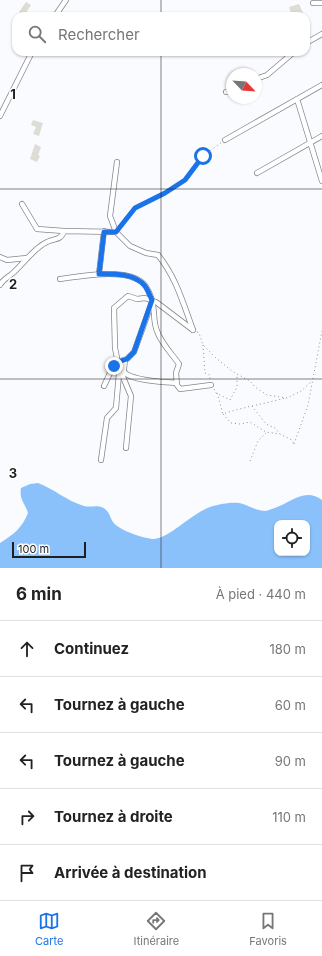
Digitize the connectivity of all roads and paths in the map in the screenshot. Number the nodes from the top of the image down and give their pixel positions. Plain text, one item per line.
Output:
1 (66, 0) edge
2 (313, 2) dead end
3 (322, 3) edge
4 (58, 12) edge
5 (322, 34) edge
6 (310, 40) edge
7 (30, 56) edge
8 (289, 56) edge
9 (262, 77) edge
10 (322, 85) edge
11 (297, 99) junction
12 (0, 116) edge
13 (322, 136) edge
14 (225, 140) joint
15 (310, 143) junction
16 (117, 162) dead end
17 (257, 173) dead end
18 (322, 182) edge
19 (22, 204) dead end
20 (64, 231) junction
21 (104, 232) junction
22 (116, 232) junction
23 (0, 257) edge
24 (28, 258) junction
25 (99, 274) junction
26 (60, 278) dead end
27 (0, 285) edge
28 (152, 300) junction
29 (193, 330) junction
30 (322, 331) edge
31 (203, 344) junction
32 (125, 360) junction
33 (115, 363) junction
34 (124, 372) junction
35 (237, 374) junction
36 (312, 381) junction
37 (176, 383) junction
38 (211, 384) junction
39 (104, 386) dead end
40 (216, 393) junction
41 (287, 398) junction
42 (252, 406) junction
43 (223, 414) junction
44 (266, 432) junction
45 (280, 434) junction
46 (126, 448) dead end
47 (101, 460) dead end
48 (250, 461) dead end

1 - 4 street
2 - 3 street
5 - 6 street
7 - 12 street
8 - 9 street
10 - 11 street
11 - 14 street
11 - 15 street
13 - 15 street
14 - 22 path
15 - 17 street
15 - 18 street
16 - 22 street
19 - 20 street
20 - 21 street
20 - 24 street
21 - 22 street
21 - 25 street
22 - 29 street
23 - 24 street
24 - 27 street
25 - 26 street
25 - 28 street
28 - 29 street
28 - 32 street
28 - 33 street
28 - 37 street
29 - 31 path
30 - 36 path
31 - 35 path
31 - 38 path
32 - 33 street
32 - 34 street
33 - 39 street
34 - 37 street
34 - 46 street
34 - 47 street
35 - 40 path
35 - 41 path
36 - 41 path
36 - 45 path
37 - 38 street
38 - 40 path
40 - 43 path
41 - 42 path
42 - 43 path
42 - 45 path
43 - 44 path
44 - 45 path
44 - 48 path

